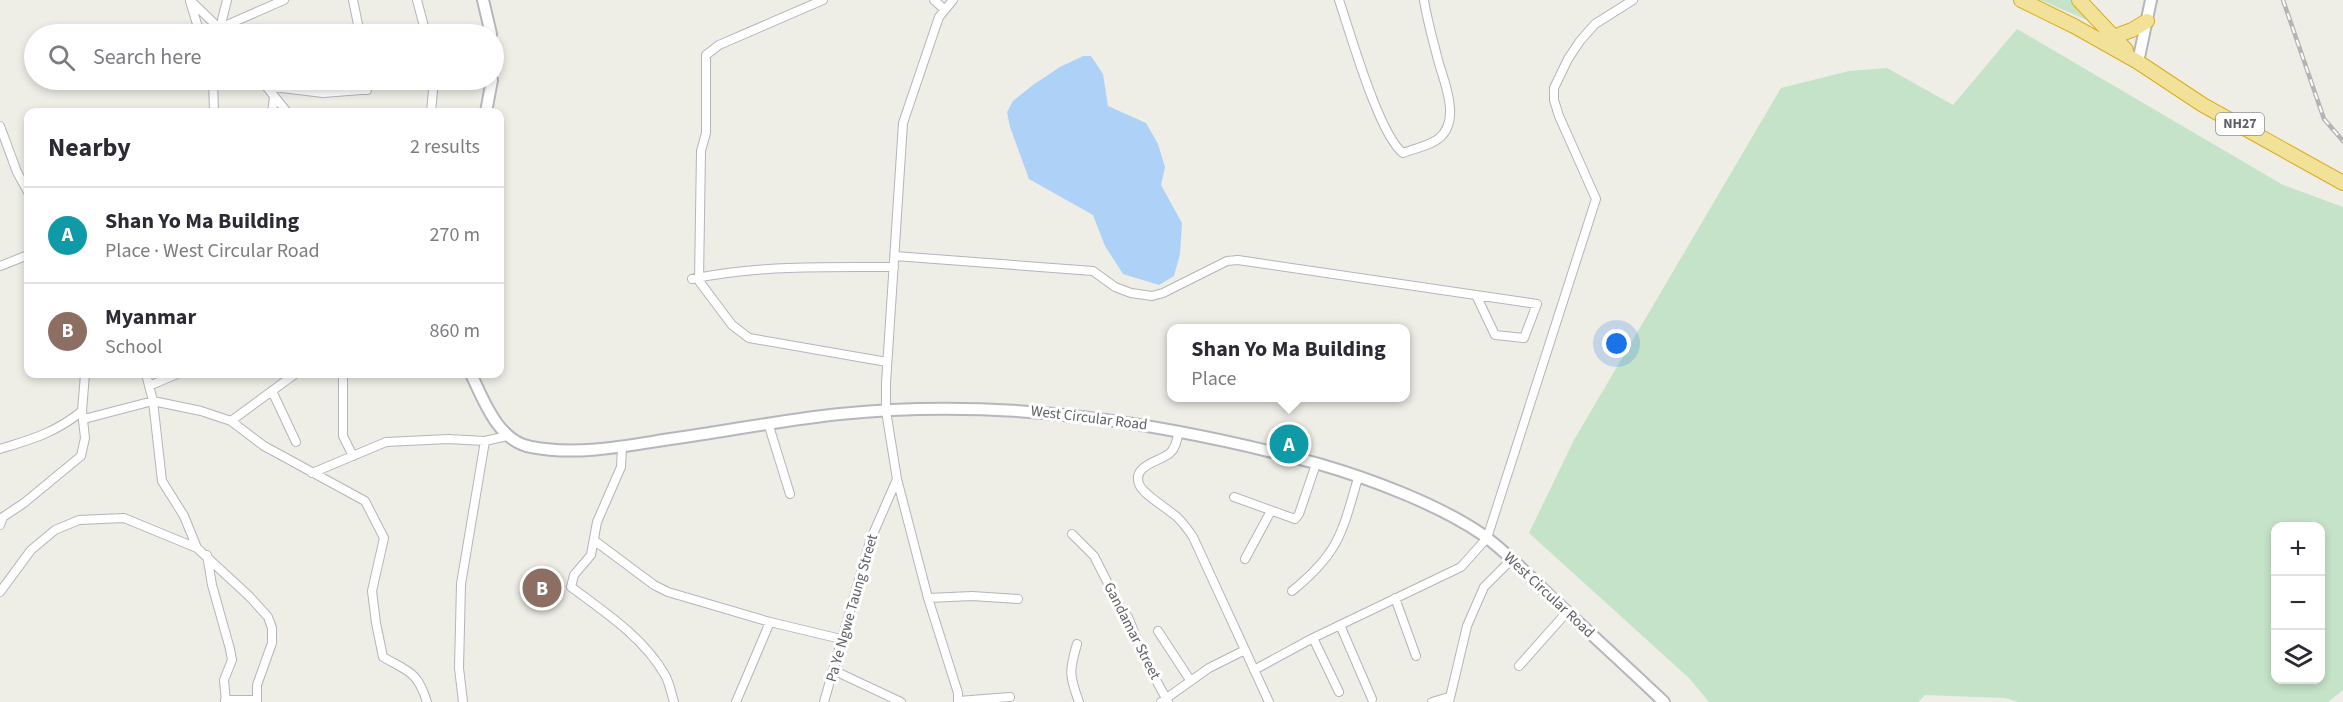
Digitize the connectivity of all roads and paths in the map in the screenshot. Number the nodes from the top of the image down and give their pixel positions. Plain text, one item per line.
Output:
1 (190, 0) edge
2 (227, 0) edge
3 (284, 0) edge
4 (353, 0) edge
5 (417, 0) edge
6 (483, 0) edge
7 (823, 0) edge
8 (934, 0) edge
9 (952, 0) edge
10 (1339, 0) edge
11 (1424, 0) edge
12 (2021, 0) edge
13 (2079, 0) edge
14 (2151, 0) edge
15 (1627, 2) edge
16 (945, 9) junction
17 (2147, 21) junction
18 (197, 24) edge
19 (216, 24) edge
20 (224, 24) edge
21 (237, 24) edge
22 (358, 24) edge
23 (423, 24) edge
24 (489, 24) edge
25 (2113, 37) junction
26 (2138, 62) junction
27 (213, 90) edge
28 (268, 90) edge
29 (305, 90) edge
30 (361, 90) edge
31 (433, 90) edge
32 (490, 90) edge
33 (274, 97) junction
34 (214, 108) edge
35 (273, 108) edge
36 (284, 108) edge
37 (431, 108) edge
38 (487, 108) edge
39 (0, 126) edge
40 (2343, 183) edge
41 (24, 185) edge
42 (895, 256) junction
43 (24, 257) edge
44 (0, 266) edge
45 (894, 267) junction
46 (695, 278) junction
47 (1476, 295) junction
48 (887, 362) junction
49 (85, 378) edge
50 (147, 378) edge
51 (168, 378) edge
52 (290, 378) edge
53 (343, 378) edge
54 (473, 378) edge
55 (149, 386) junction
56 (272, 391) junction
57 (153, 401) junction
58 (886, 411) junction
59 (83, 415) junction
60 (231, 421) junction
61 (768, 423) junction
62 (1179, 431) junction
63 (507, 436) junction
64 (485, 441) junction
65 (296, 442) dead end
66 (622, 447) junction
67 (0, 449) edge
68 (353, 456) junction
69 (1316, 464) junction
70 (312, 473) junction
71 (1358, 478) junction
72 (897, 479) junction
73 (790, 494) dead end
74 (1234, 497) dead end
75 (1271, 511) junction
76 (1, 521) edge
77 (1072, 534) dead end
78 (1487, 538) junction
79 (595, 541) junction
80 (197, 548) junction
81 (207, 555) junction
82 (1245, 559) dead end
83 (1511, 560) junction
84 (1292, 591) dead end
85 (0, 592) edge
86 (928, 598) junction
87 (1395, 598) junction
88 (1018, 599) dead end
89 (1567, 612) junction
90 (770, 622) junction
91 (1340, 625) junction
92 (1158, 632) dead end
93 (1313, 638) junction
94 (841, 639) junction
95 (1077, 644) dead end
96 (1245, 650) junction
97 (1416, 656) dead end
98 (1519, 666) dead end
99 (1254, 670) junction
100 (835, 671) junction
101 (1190, 680) junction
102 (1339, 692) dead end
103 (1010, 697) dead end
104 (1372, 699) dead end
105 (1449, 699) edge
106 (225, 701) edge
107 (257, 701) edge
108 (1165, 701) edge
109 (427, 702) edge
110 (463, 702) edge
111 (674, 702) edge
112 (736, 702) edge
113 (824, 702) edge
114 (901, 702) edge
115 (958, 702) edge
116 (1079, 702) edge
117 (1269, 702) edge
118 (1432, 702) edge
119 (1664, 702) edge

1 - 18 street
1 - 19 street
2 - 20 street
3 - 21 street
4 - 22 street
5 - 23 street
6 - 24 street
7 - 46 street
8 - 16 street
9 - 16 street
10 - 11 street
12 - 26 highway, NH27
13 - 25 highway, NH27
14 - 17 street
15 - 78 street
16 - 42 street
17 - 25 highway
17 - 26 street
25 - 26 highway, NH27
26 - 40 highway, NH27
27 - 34 street
28 - 33 street
29 - 30 street
31 - 37 street
32 - 38 street
33 - 35 street
33 - 36 street
39 - 41 street
42 - 45 street
42 - 47 street
43 - 44 street
45 - 46 street
45 - 48 street
46 - 48 street
47 - 47 street
48 - 58 street
49 - 59 street
50 - 55 street
51 - 55 street
52 - 56 street
53 - 68 street
54 - 63 street
55 - 57 street
56 - 60 street
56 - 65 street
57 - 59 street
57 - 60 street
57 - 80 street
58 - 61 street, West Circular Road
58 - 62 street, West Circular Road
58 - 72 street
59 - 67 street
59 - 76 street
60 - 70 street
61 - 66 street, West Circular Road
61 - 73 street
62 - 69 street, West Circular Road
62 - 96 street
63 - 64 street
63 - 66 street, West Circular Road
64 - 68 street
64 - 110 street
66 - 79 street
68 - 70 street
69 - 71 street, West Circular Road
69 - 75 street
70 - 109 street
71 - 78 street, West Circular Road
71 - 84 street
72 - 86 street
72 - 94 street, Pa Ye Ngwe Taung Street
74 - 75 street
75 - 82 street
77 - 108 street, Gandamar Street
78 - 83 street, West Circular Road
78 - 87 street
79 - 90 street
79 - 111 street
80 - 81 street
80 - 85 street
81 - 106 street
81 - 107 street
83 - 89 street, West Circular Road
83 - 105 street
86 - 88 street
86 - 115 street
87 - 91 street
87 - 97 street
89 - 98 street
89 - 119 street, West Circular Road
90 - 94 street
90 - 112 street
91 - 93 street
91 - 104 street
92 - 101 street
93 - 99 street
93 - 102 street
94 - 100 street, Pa Ye Ngwe Taung Street
95 - 116 street
96 - 99 street
96 - 101 street
99 - 117 street
100 - 113 street, Pa Ye Ngwe Taung Street
100 - 114 street
101 - 108 street
103 - 115 street
105 - 118 street
106 - 107 street

